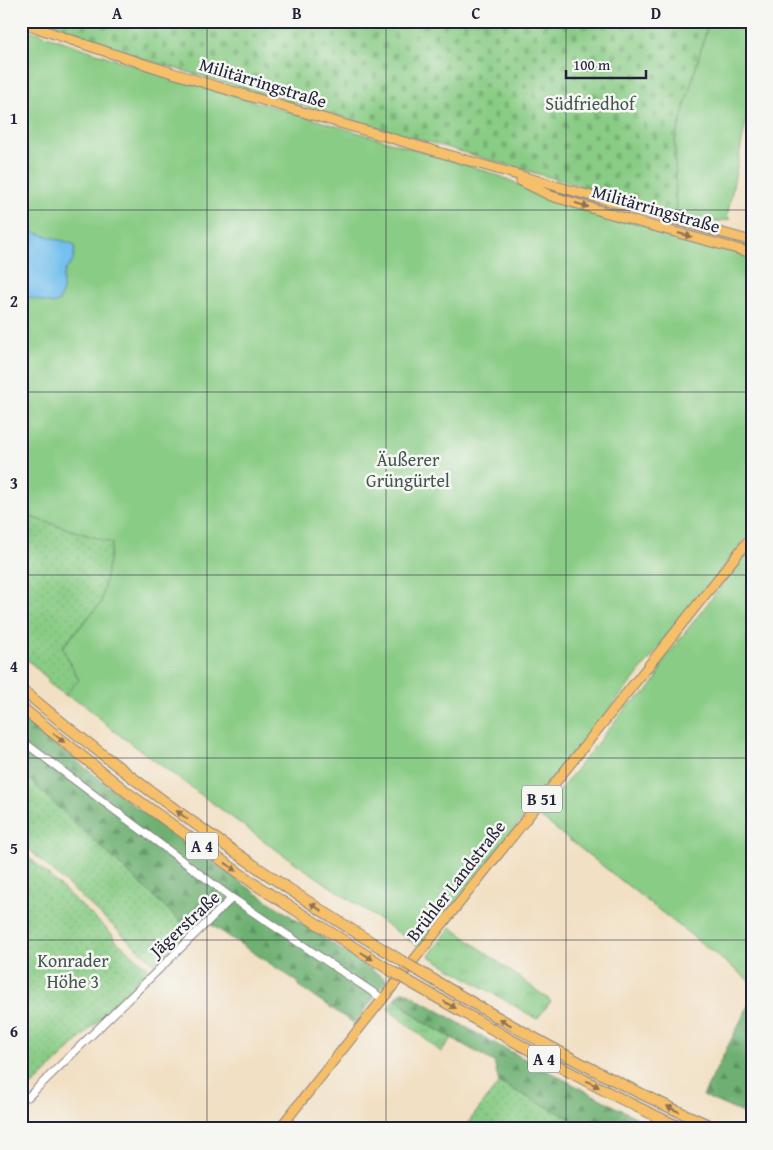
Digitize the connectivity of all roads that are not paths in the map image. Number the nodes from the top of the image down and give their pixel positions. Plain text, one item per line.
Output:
1 (21, 22) edge
2 (498, 170) junction
3 (752, 241) edge
4 (752, 253) edge
5 (752, 536) edge
6 (21, 689) edge
7 (21, 707) edge
8 (21, 740) edge
9 (232, 898) junction
10 (383, 999) junction
11 (28, 1097) dead end
12 (279, 1129) edge
13 (684, 1129) edge
14 (718, 1129) edge

1 - 2 main road, Militärringstraße
2 - 3 main road, Militärringstraße
2 -> 4 main road, Militärringstraße
5 - 10 main road, Brühler Landstraße / B 51
14 -> 6 highway, A 4, bridge
7 -> 13 highway, A 4, bridge
8 - 9 street
9 - 10 street, Jägerstraße
9 - 11 street, Jägerstraße
10 - 12 main road, Brühler Landstraße / B 51

